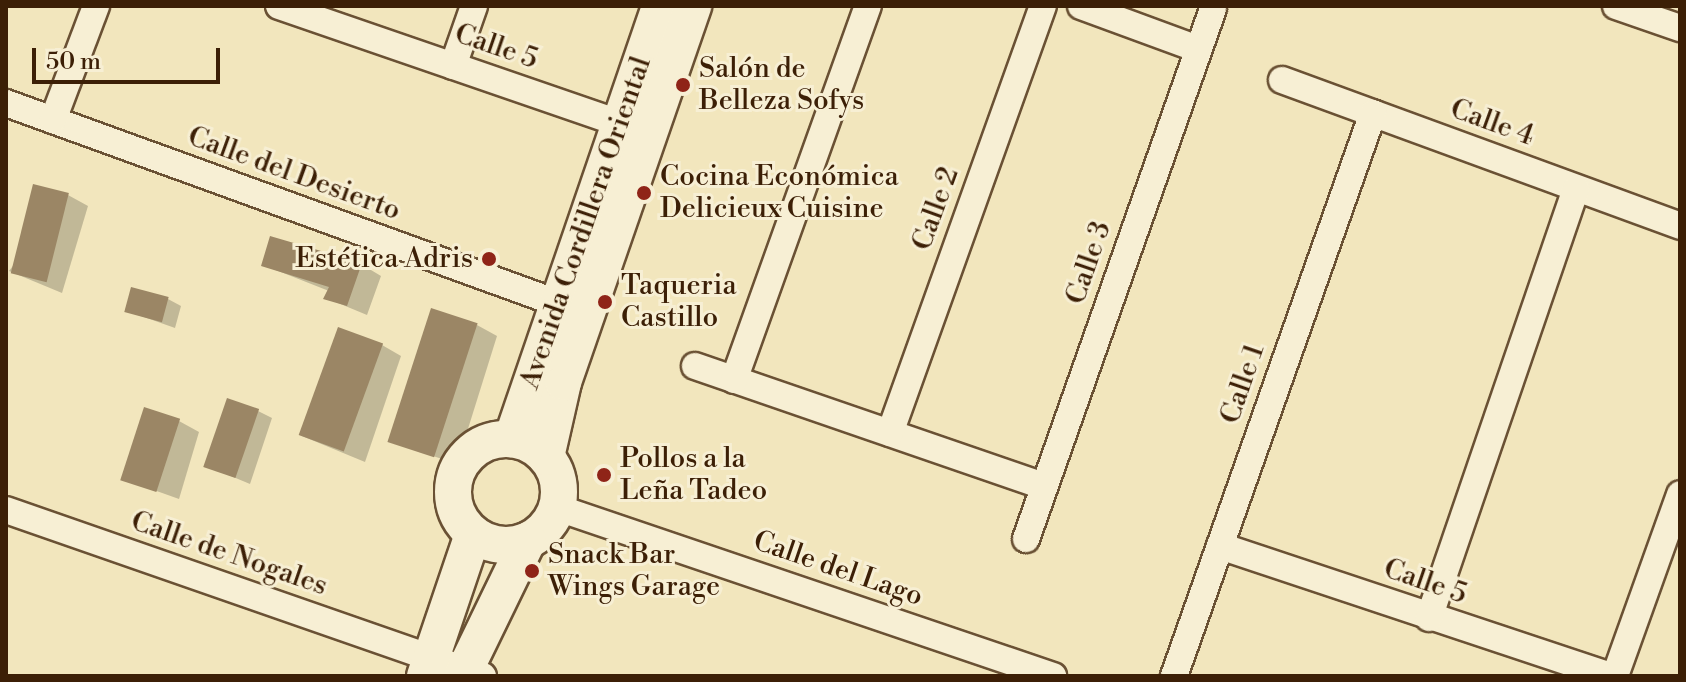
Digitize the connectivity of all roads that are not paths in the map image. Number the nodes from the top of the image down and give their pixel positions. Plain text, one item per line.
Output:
1 (96, 6) edge
2 (474, 6) edge
3 (660, 6) edge
4 (693, 6) edge
5 (868, 6) edge
6 (1043, 6) edge
7 (1081, 6) edge
8 (285, 7) edge
9 (1630, 8) edge
10 (1213, 9) dead end
11 (1680, 28) edge
12 (1198, 49) junction
13 (453, 66) junction
14 (1282, 80) dead end
15 (6, 103) edge
16 (1373, 113) junction
17 (53, 120) junction
18 (633, 128) junction
19 (1576, 188) junction
20 (1680, 226) edge
21 (560, 304) junction
22 (695, 366) dead end
23 (734, 380) junction
24 (890, 433) junction
25 (512, 439) junction
26 (546, 457) junction
27 (1044, 486) junction
28 (1680, 494) edge
29 (558, 508) junction
30 (6, 510) edge
31 (473, 534) junction
32 (1026, 539) dead end
33 (528, 540) junction
34 (1220, 546) junction
35 (1429, 618) junction
36 (453, 671) edge
37 (1040, 674) edge
38 (1174, 676) edge
39 (1612, 676) edge

1 - 17 street
2 - 13 street
3 - 18 street, Avenida Cordillera Oriental
4 - 18 street, Avenida Cordillera Oriental
5 - 23 street
6 - 24 street, Calle 2
7 - 12 street
8 - 13 street, Calle 5
9 - 11 street
10 - 12 street, Calle 3
12 - 27 street, Calle 3
13 - 18 street, Calle 5
14 - 16 street, Calle 4
15 - 17 street, Calle del Desierto
16 - 19 street, Calle 4
16 - 34 street, Calle 1
17 - 21 street, Calle del Desierto
18 - 21 street, Avenida Cordillera Oriental
18 - 26 street, Avenida Cordillera Oriental
19 - 20 street, Calle 4
19 - 35 street
21 - 25 street, Avenida Cordillera Oriental
22 - 23 street
23 - 24 street
24 - 27 street
25 - 26 street
25 - 31 street
26 - 29 street
27 - 32 street, Calle 3
28 - 39 street
29 - 33 street
29 - 37 street, Calle del Lago
30 - 36 street, Calle de Nogales
31 - 33 street
31 - 36 street
33 - 36 street
34 - 35 street, Calle 5
34 - 38 street, Calle 1
35 - 39 street, Calle 5

